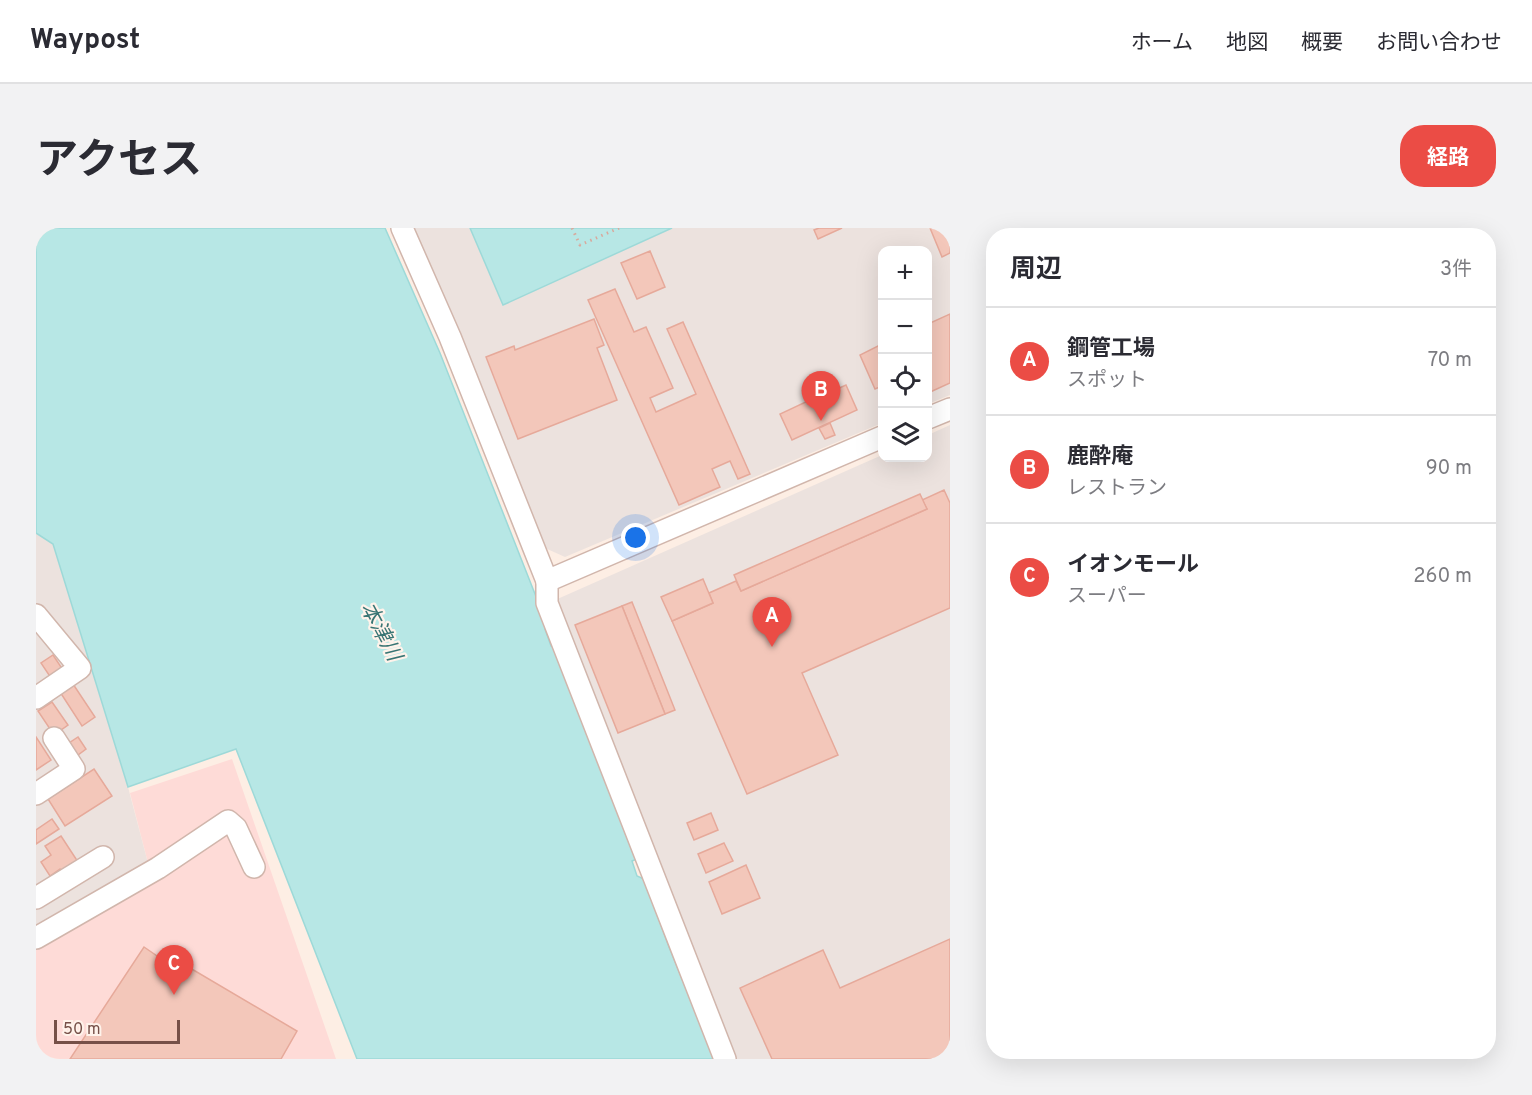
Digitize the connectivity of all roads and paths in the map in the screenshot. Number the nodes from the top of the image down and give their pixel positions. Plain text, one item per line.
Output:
1 (402, 228) edge
2 (573, 228) edge
3 (619, 228) edge
4 (950, 409) edge
5 (932, 416) edge
6 (878, 439) edge
7 (547, 581) junction
8 (36, 615) edge
9 (36, 698) edge
10 (54, 738) dead end
11 (36, 794) edge
12 (104, 857) dead end
13 (254, 867) dead end
14 (36, 898) edge
15 (39, 931) edge
16 (725, 1059) edge

1 - 7 street
2 - 3 path
4 - 5 street
6 - 7 street
7 - 16 street
8 - 9 street
10 - 11 street
12 - 14 street
13 - 15 street

